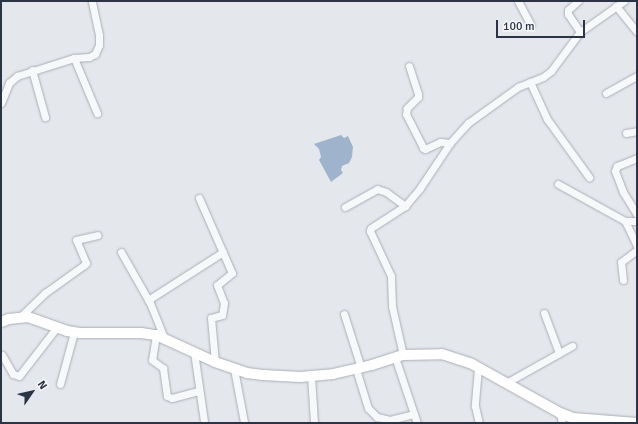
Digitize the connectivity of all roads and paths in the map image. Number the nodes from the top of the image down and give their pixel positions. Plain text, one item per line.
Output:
1 (92, 1) edge
2 (518, 1) edge
3 (578, 1) edge
4 (624, 1) edge
5 (616, 6) junction
6 (531, 25) dead end
7 (580, 32) junction
8 (637, 32) edge
9 (74, 58) junction
10 (409, 66) dead end
11 (32, 70) junction
12 (637, 76) edge
13 (530, 82) junction
14 (606, 93) dead end
15 (1, 103) edge
16 (97, 112) dead end
17 (45, 118) dead end
18 (637, 131) edge
19 (626, 133) dead end
20 (450, 143) junction
21 (637, 158) edge
22 (589, 177) dead end
23 (558, 184) dead end
24 (199, 198) dead end
25 (405, 206) junction
26 (345, 207) dead end
27 (637, 214) edge
28 (624, 221) junction
29 (637, 221) edge
30 (97, 235) dead end
31 (637, 246) edge
32 (637, 250) edge
33 (121, 252) dead end
34 (223, 252) junction
35 (623, 280) dead end
36 (148, 300) junction
37 (544, 312) dead end
38 (344, 314) dead end
39 (20, 317) junction
40 (1, 322) edge
41 (57, 327) junction
42 (74, 332) junction
43 (160, 336) junction
44 (572, 346) dead end
45 (194, 352) junction
46 (559, 353) junction
47 (2, 355) edge
48 (399, 356) junction
49 (215, 362) junction
50 (478, 368) junction
51 (234, 369) junction
52 (358, 369) junction
53 (311, 376) junction
54 (506, 383) junction
55 (60, 384) dead end
56 (199, 391) junction
57 (414, 414) junction
58 (561, 418) edge
59 (204, 421) dead end
60 (244, 422) edge
61 (585, 422) edge
62 (314, 423) edge
63 (417, 423) edge
64 (479, 423) edge
65 (637, 423) edge

1 - 9 street
2 - 6 street
3 - 7 street
4 - 5 street
5 - 7 street
5 - 8 street
7 - 13 street
9 - 11 street
9 - 16 street
10 - 20 street
11 - 15 street
11 - 17 street
12 - 14 street
13 - 20 street
13 - 22 street
18 - 19 street
20 - 25 street
21 - 27 street
23 - 28 street
24 - 34 street
25 - 26 street
25 - 48 street
28 - 29 street
28 - 31 street
30 - 39 street
32 - 35 street
33 - 36 street
34 - 36 street
34 - 49 street
36 - 43 street
37 - 46 street
38 - 52 street
39 - 40 street
39 - 41 street
41 - 42 street
41 - 47 street
42 - 43 street
42 - 55 street
43 - 45 street
43 - 56 street
44 - 46 street
45 - 49 street
45 - 56 street
46 - 54 street
48 - 50 street
48 - 52 street
48 - 57 street
49 - 51 street
50 - 54 street
50 - 64 street
51 - 53 street
51 - 60 street
52 - 53 street
52 - 57 street
53 - 62 street
54 - 58 street
56 - 59 street
57 - 63 street
58 - 61 street
61 - 65 street

